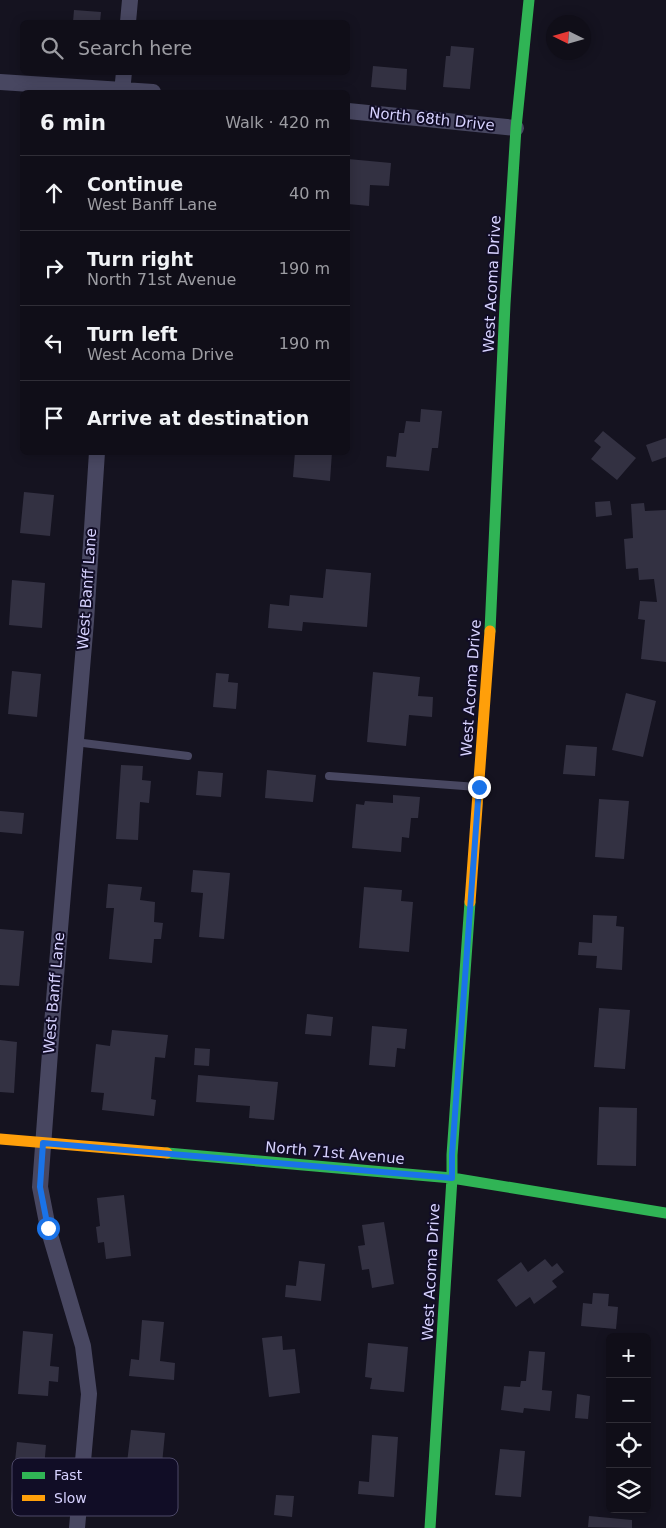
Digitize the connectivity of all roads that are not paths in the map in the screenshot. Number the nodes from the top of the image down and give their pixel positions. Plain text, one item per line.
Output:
1 (130, 0) edge
2 (529, 0) edge
3 (128, 20) edge
4 (124, 75) edge
5 (0, 82) edge
6 (108, 90) edge
7 (122, 90) edge
8 (350, 111) edge
9 (516, 128) junction
10 (97, 455) edge
11 (75, 742) junction
12 (188, 756) dead end
13 (329, 776) dead end
14 (479, 787) junction
15 (0, 1139) edge
16 (43, 1143) junction
17 (452, 1178) junction
18 (666, 1213) edge
19 (83, 1458) edge
20 (430, 1528) edge

1 - 3 street
2 - 9 street, West Acoma Drive
4 - 7 street
5 - 6 street
8 - 9 street, North 68th Drive
9 - 14 street, West Acoma Drive
10 - 11 street, West Banff Lane
11 - 12 lane
11 - 16 street, West Banff Lane
13 - 14 lane
14 - 17 street, West Acoma Drive
15 - 16 street, North 71st Avenue
16 - 17 street, North 71st Avenue
16 - 19 street, West Banff Lane
17 - 18 street, North 71st Avenue
17 - 20 street, West Acoma Drive

